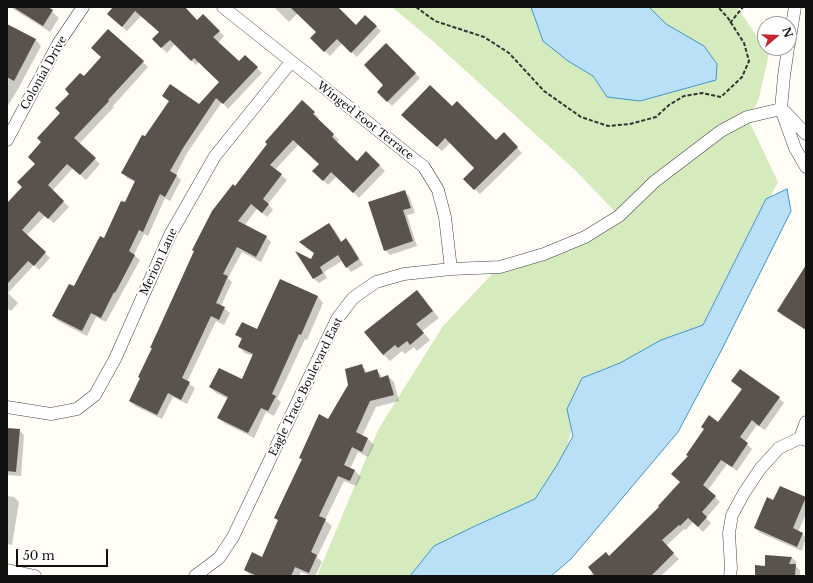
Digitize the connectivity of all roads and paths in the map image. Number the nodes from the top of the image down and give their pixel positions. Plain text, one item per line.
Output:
1 (83, 7) edge
2 (223, 7) edge
3 (416, 7) edge
4 (718, 7) edge
5 (743, 7) edge
6 (730, 22) junction
7 (787, 56) edge
8 (291, 62) junction
9 (781, 109) junction
10 (806, 134) edge
11 (7, 140) edge
12 (806, 167) edge
13 (451, 269) junction
14 (7, 407) edge
15 (806, 422) edge
16 (803, 439) edge
17 (7, 570) edge
18 (35, 576) edge
19 (195, 576) edge
20 (730, 576) edge

1 - 11 street, Colonial Drive
2 - 8 street, Winged Foot Terrace
3 - 6 path
4 - 6 path
5 - 6 path
7 - 9 street
8 - 13 street, Winged Foot Terrace
8 - 14 street, Merion Lane
9 - 10 street
9 - 12 street
9 - 13 street, Eagle Trace Boulevard East
13 - 19 street, Eagle Trace Boulevard East
15 - 16 street
16 - 20 street
17 - 18 street

